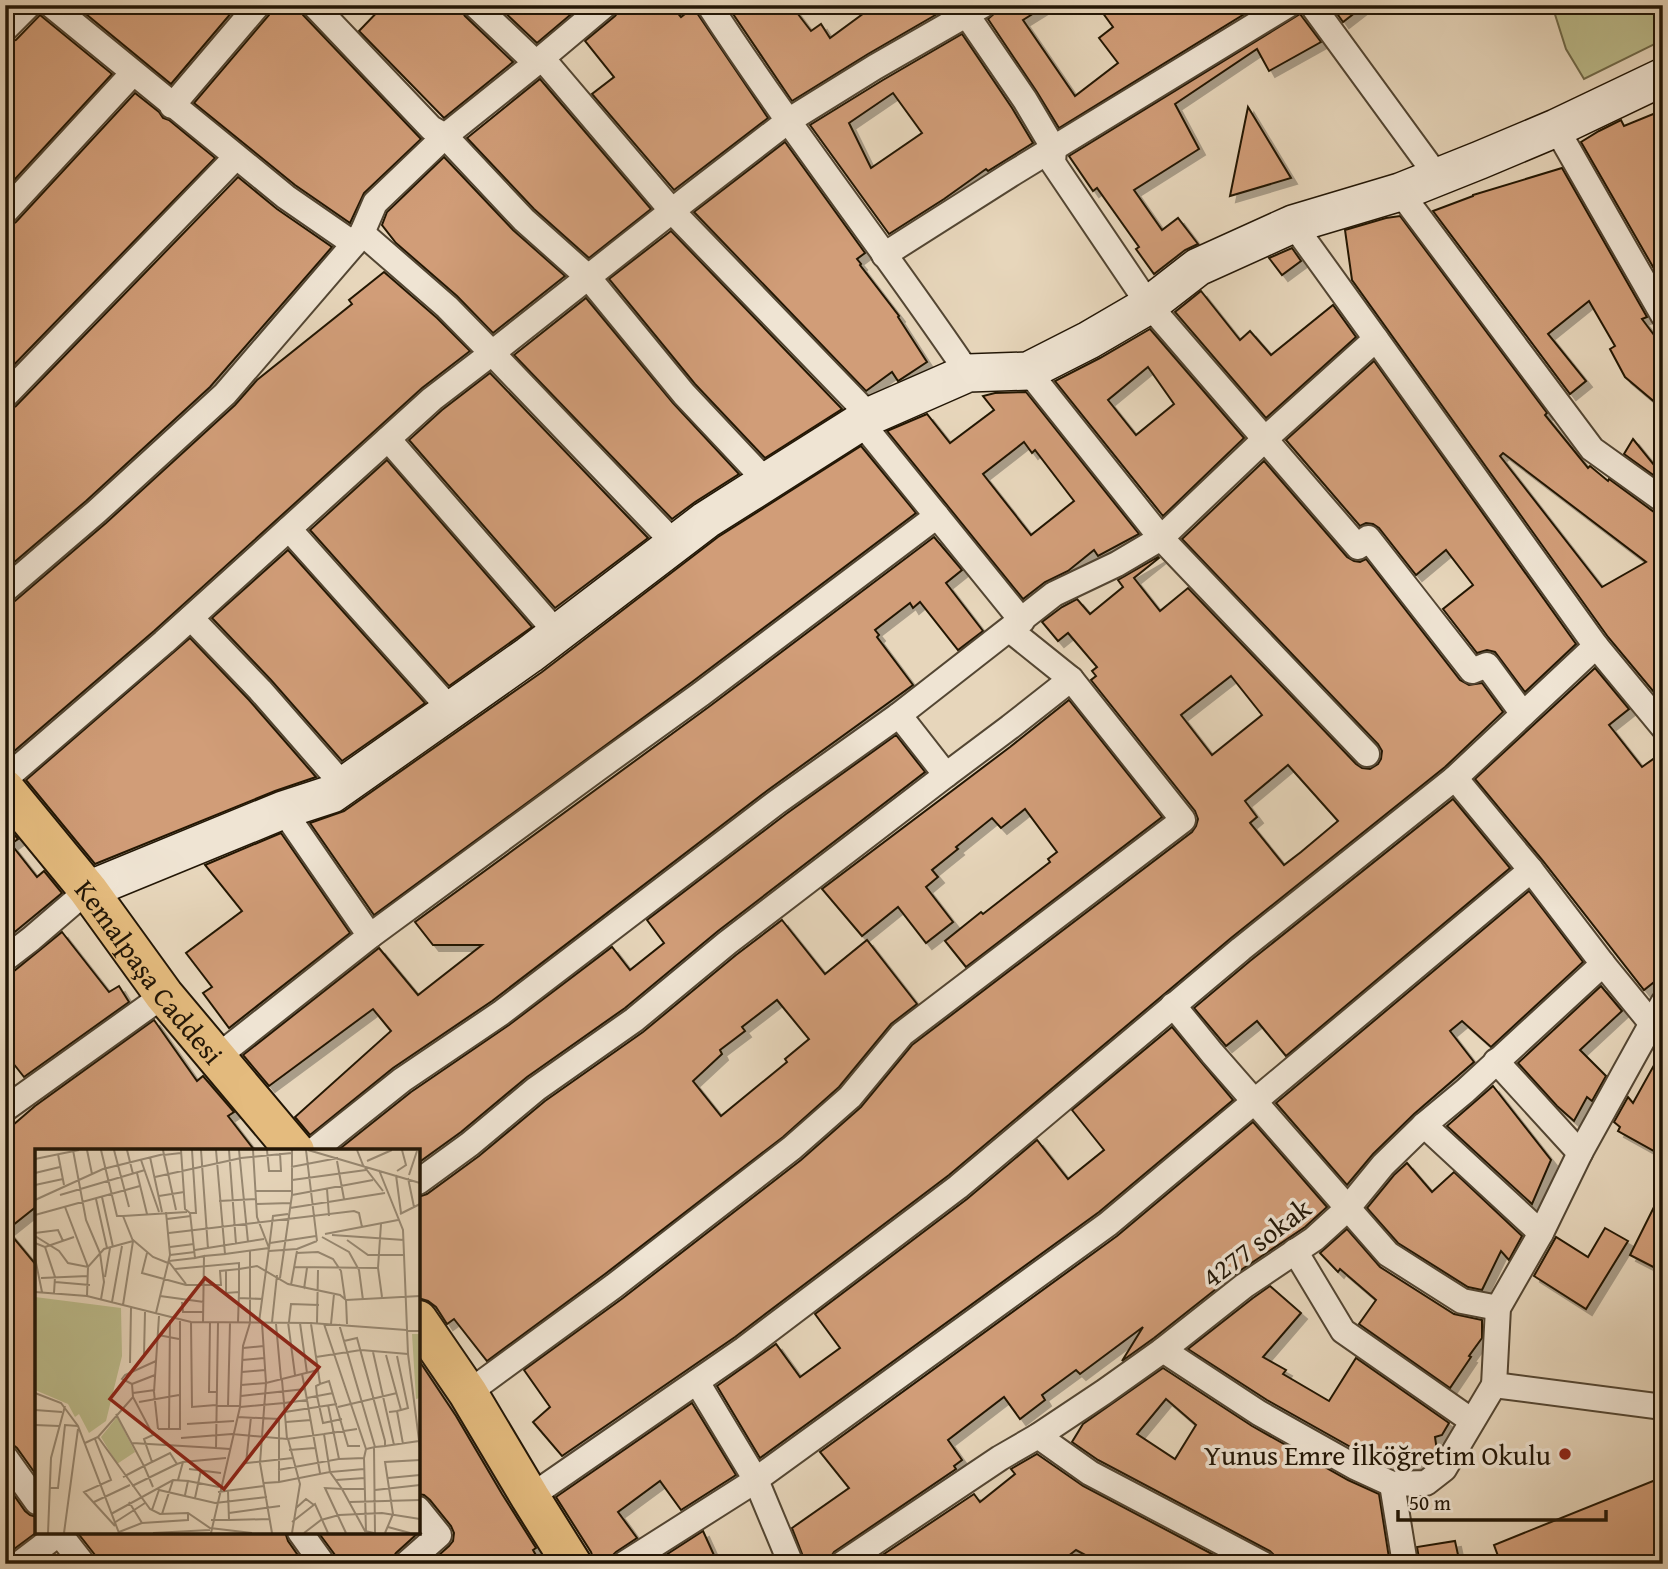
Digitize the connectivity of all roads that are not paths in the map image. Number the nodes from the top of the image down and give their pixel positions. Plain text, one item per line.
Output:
1 (29, 5) edge
2 (51, 5) edge
3 (258, 5) edge
4 (314, 5) edge
5 (475, 5) edge
6 (605, 5) edge
7 (709, 5) edge
8 (1288, 5) edge
9 (1312, 5) edge
10 (970, 9) edge
11 (5, 29) edge
12 (539, 61) junction
13 (133, 73) junction
14 (1663, 77) edge
15 (172, 106) junction
16 (788, 121) junction
17 (1556, 128) junction
18 (445, 136) junction
19 (1054, 149) junction
20 (236, 157) junction
21 (1437, 176) junction
22 (1400, 192) junction
23 (672, 211) junction
24 (5, 212) edge
25 (1293, 224) junction
26 (358, 238) junction
27 (884, 255) junction
28 (588, 277) junction
29 (1149, 305) junction
30 (1663, 315) edge
31 (1376, 339) junction
32 (492, 353) junction
33 (1028, 371) junction
34 (968, 373) junction
35 (5, 396) edge
36 (865, 418) junction
37 (388, 439) junction
38 (1265, 439) junction
39 (766, 481) junction
40 (1663, 500) edge
41 (937, 516) junction
42 (289, 529) junction
43 (1161, 538) junction
44 (675, 544) junction
45 (5, 590) edge
46 (191, 618) junction
47 (1016, 625) junction
48 (557, 633) junction
49 (1596, 646) junction
50 (1071, 678) junction
51 (451, 710) junction
52 (1523, 714) junction
53 (900, 715) junction
54 (1663, 727) edge
55 (1367, 754) dead end
56 (946, 775) junction
57 (1455, 778) junction
58 (5, 779) edge
59 (344, 786) junction
60 (12, 810) edge
61 (283, 810) junction
62 (1531, 870) junction
63 (89, 890) junction
64 (370, 936) junction
65 (5, 959) edge
66 (1603, 964) junction
67 (164, 995) junction
68 (1173, 1005) junction
69 (1657, 1013) edge
70 (217, 1057) junction
71 (1496, 1061) junction
72 (1255, 1101) junction
73 (5, 1109) edge
74 (1424, 1125) junction
75 (293, 1149) edge
76 (316, 1149) edge
77 (1580, 1153) junction
78 (420, 1181) edge
79 (1347, 1209) junction
80 (1541, 1233) junction
81 (1295, 1251) junction
82 (1498, 1308) junction
83 (420, 1323) edge
84 (1163, 1350) junction
85 (697, 1382) junction
86 (1494, 1385) junction
87 (468, 1393) junction
88 (1663, 1407) edge
89 (1472, 1421) junction
90 (1038, 1436) junction
91 (5, 1457) edge
92 (757, 1480) junction
93 (1392, 1484) junction
94 (530, 1497) junction
95 (35, 1499) edge
96 (420, 1511) edge
97 (58, 1534) edge
98 (60, 1534) edge
99 (301, 1534) edge
100 (19, 1564) edge
101 (83, 1564) edge
102 (323, 1564) edge
103 (405, 1564) edge
104 (572, 1564) edge
105 (624, 1564) edge
106 (791, 1564) edge
107 (842, 1564) edge
108 (1263, 1564) edge
109 (1405, 1564) edge

1 - 11 street
2 - 13 street
3 - 15 street
4 - 18 street
5 - 12 street
6 - 12 street
7 - 16 street
8 - 19 street
9 - 21 street
10 - 16 street
10 - 19 street
12 - 18 street
12 - 23 street
13 - 15 street
13 - 24 street
14 - 17 main road
15 - 20 street
16 - 23 street
16 - 27 street
17 - 21 main road
17 - 30 street
18 - 26 street
18 - 28 street
19 - 27 street
19 - 29 street
20 - 26 street
20 - 35 street
21 - 22 main road
22 - 25 main road
22 - 40 street
23 - 28 street
23 - 36 street
25 - 29 main road
25 - 31 street
26 - 32 street
26 - 45 street
27 - 34 street
28 - 32 street
28 - 39 street
29 - 33 main road
29 - 38 street
31 - 38 street
31 - 49 street
32 - 37 street
32 - 44 street
33 - 34 main road
33 - 43 street
34 - 36 main road
36 - 39 main road
36 - 41 street
37 - 42 street
37 - 48 street
38 - 43 street
38 - 52 street
39 - 44 main road
41 - 47 street
41 - 64 street
42 - 46 street
42 - 51 street
43 - 47 street
43 - 55 street
44 - 48 main road
46 - 58 street
46 - 59 street
47 - 50 street
47 - 53 street
48 - 51 main road
49 - 52 street
49 - 54 street
50 - 56 street
50 - 87 street
51 - 59 main road
52 - 57 street
53 - 56 street
53 - 76 street
56 - 78 street
57 - 62 street
57 - 68 street
59 - 61 main road
60 - 63 main road, Kemalpaşa Caddesi
61 - 63 main road
61 - 64 street
62 - 66 street
62 - 72 street
63 - 65 street
63 - 67 main road, Kemalpaşa Caddesi
64 - 70 street
66 - 69 street
66 - 71 street, 4277 sokak
67 - 70 main road, Kemalpaşa Caddesi
67 - 73 street
68 - 72 street
68 - 85 street
69 - 77 street
70 - 75 main road, Kemalpaşa Caddesi
71 - 74 street, 4277 sokak
71 - 77 street
72 - 79 street
72 - 92 street
74 - 79 street, 4277 sokak
74 - 80 street
77 - 80 street
79 - 81 street, 4277 sokak
79 - 82 street
80 - 82 street
81 - 84 street, 4277 sokak
81 - 89 street
82 - 86 street
83 - 87 main road
84 - 90 street, 4277 sokak
84 - 93 street
85 - 92 street
85 - 94 street
86 - 88 street
86 - 89 street
87 - 94 main road
89 - 93 street
90 - 107 street, 4277 sokak
90 - 108 street
91 - 95 street
92 - 105 street
92 - 106 street
93 - 109 street
94 - 104 main road
96 - 103 street
97 - 100 street
98 - 101 street
99 - 102 street

